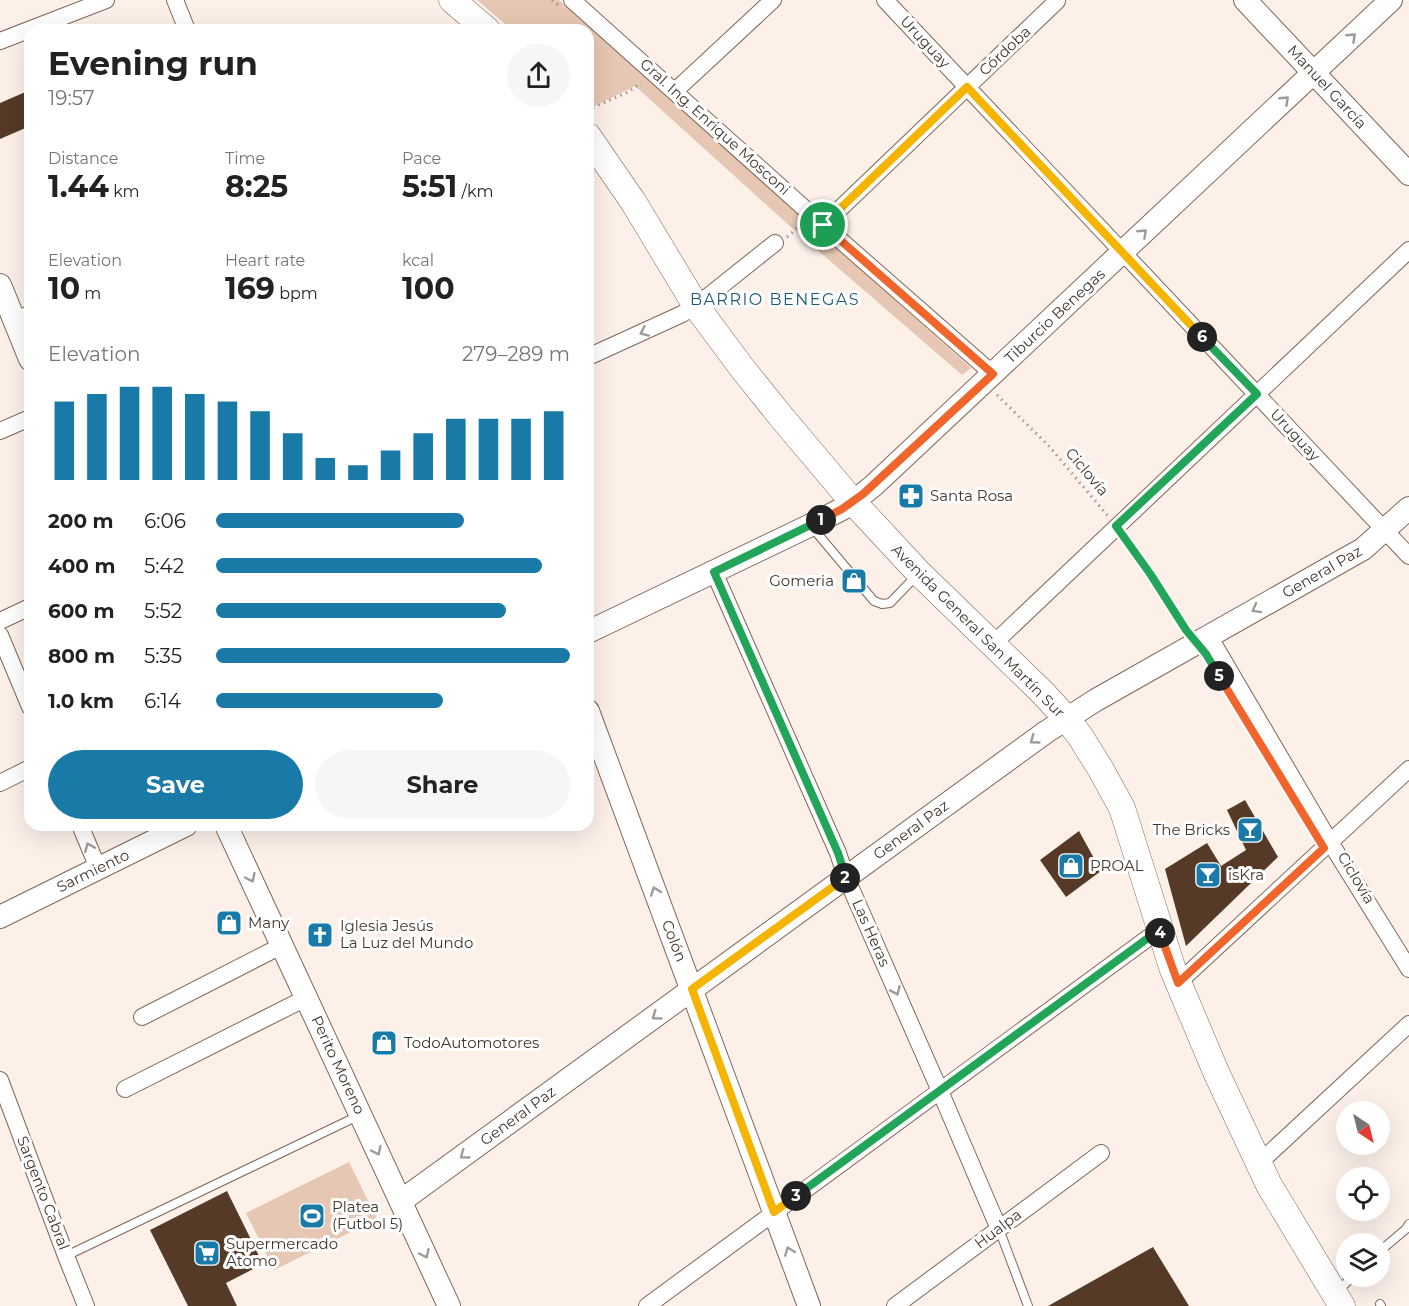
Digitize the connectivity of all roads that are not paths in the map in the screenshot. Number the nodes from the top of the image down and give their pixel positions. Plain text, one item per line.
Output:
1 (106, 0) edge
2 (176, 0) edge
3 (452, 0) edge
4 (572, 0) edge
5 (773, 0) edge
6 (885, 0) edge
7 (1245, 0) edge
8 (1391, 0) edge
9 (1058, 1) edge
10 (44, 24) edge
11 (185, 24) edge
12 (480, 24) edge
13 (24, 32) edge
14 (0, 41) edge
15 (1314, 73) junction
16 (967, 87) junction
17 (675, 91) junction
18 (594, 145) edge
19 (1409, 174) edge
20 (823, 225) junction
21 (775, 243) dead end
22 (1409, 250) edge
23 (1123, 253) junction
24 (0, 285) edge
25 (696, 306) junction
26 (22, 317) edge
27 (594, 354) edge
28 (988, 378) junction
29 (1257, 394) junction
30 (24, 421) edge
31 (0, 431) edge
32 (853, 502) junction
33 (1409, 508) edge
34 (811, 525) junction
35 (1385, 530) junction
36 (1409, 556) edge
37 (714, 572) junction
38 (919, 573) junction
39 (24, 610) edge
40 (0, 621) edge
41 (594, 629) edge
42 (0, 635) edge
43 (1203, 640) junction
44 (992, 645) junction
45 (3, 653) edge
46 (24, 695) edge
47 (1066, 718) junction
48 (594, 727) edge
49 (1409, 769) edge
50 (24, 771) edge
51 (0, 783) edge
52 (83, 831) edge
53 (174, 831) edge
54 (229, 831) edge
55 (1330, 842) junction
56 (98, 868) junction
57 (846, 877) junction
58 (0, 916) edge
59 (1159, 930) junction
60 (282, 945) junction
61 (1409, 969) edge
62 (1178, 983) junction
63 (692, 989) junction
64 (306, 998) junction
65 (142, 1017) dead end
66 (1409, 1024) edge
67 (0, 1080) edge
68 (125, 1089) dead end
69 (940, 1091) junction
70 (361, 1115) junction
71 (1101, 1153) dead end
72 (1258, 1164) junction
73 (401, 1202) junction
74 (774, 1212) junction
75 (1409, 1224) edge
76 (999, 1229) junction
77 (1390, 1243) edge
78 (66, 1256) junction
79 (1346, 1287) edge
80 (1338, 1300) edge
81 (86, 1306) edge
82 (449, 1306) edge
83 (647, 1306) edge
84 (809, 1306) edge
85 (895, 1306) edge
86 (1029, 1306) edge

1 - 10 street
2 - 11 street
3 - 12 main road
4 - 17 street, Gral. Ing. Enrique Mosconi
5 - 17 street
6 - 16 street, Uruguay
7 - 15 street, Manuel García
15 -> 8 street, Tiburcio Benegas
9 - 16 street, Córdoba
13 - 14 street
15 - 19 street, Manuel García
23 -> 15 street, Tiburcio Benegas
16 - 20 street, Córdoba
16 - 23 street, Uruguay
17 - 20 street, Gral. Ing. Enrique Mosconi
18 - 25 main road, Avenida General San Martín Sur
20 - 28 street, Gral. Ing. Enrique Mosconi
21 - 25 street
22 - 29 street
23 - 28 street, Tiburcio Benegas
23 - 29 street, Uruguay
24 - 26 street
25 -> 27 street
25 - 32 main road, Avenida General San Martín Sur
28 - 32 street, Tiburcio Benegas
29 - 35 street, Uruguay
29 - 44 street
30 - 31 street
32 - 34 street, Tiburcio Benegas
32 - 38 main road, Avenida General San Martín Sur
33 - 35 street, General Paz
34 - 37 street, Tiburcio Benegas
34 - 38 lane
35 - 36 street, Uruguay
35 -> 43 street, General Paz
37 - 41 street, Tiburcio Benegas
37 - 57 street, Las Heras
38 - 44 main road, Avenida General San Martín Sur
39 - 40 street
42 - 45 street
43 - 47 street, General Paz
43 - 55 street
44 - 47 main road, Avenida General San Martín Sur
45 - 46 street
47 -> 57 street, General Paz
47 - 59 main road, Avenida General San Martín Sur
63 -> 48 street, Colón
49 - 55 street
50 - 51 street
56 -> 52 street
53 - 56 street, Sarmiento
54 -> 60 street, Perito Moreno
55 - 61 street
55 - 62 street
56 - 58 street, Sarmiento
57 - 63 street, General Paz
57 -> 69 street, Las Heras
59 - 62 main road, Avenida General San Martín Sur
59 - 69 street
60 - 64 street, Perito Moreno
60 - 65 street
62 - 72 main road, Avenida General San Martín Sur
63 -> 73 street, General Paz
63 - 74 street, Colón
64 - 68 street
64 - 70 street, Perito Moreno
66 - 72 street
67 - 78 street, Sargento Cabral
69 - 74 street
69 - 76 street, Las Heras
70 -> 73 street, Perito Moreno
70 - 78 lane
71 - 76 street, Hualpa
72 - 80 main road, Avenida General San Martín Sur
73 -> 82 street, Perito Moreno
74 - 83 street
84 -> 74 street, Colón
75 - 77 lane
76 - 85 street, Hualpa
76 - 86 lane
78 - 81 street, Sargento Cabral
79 - 80 lane

